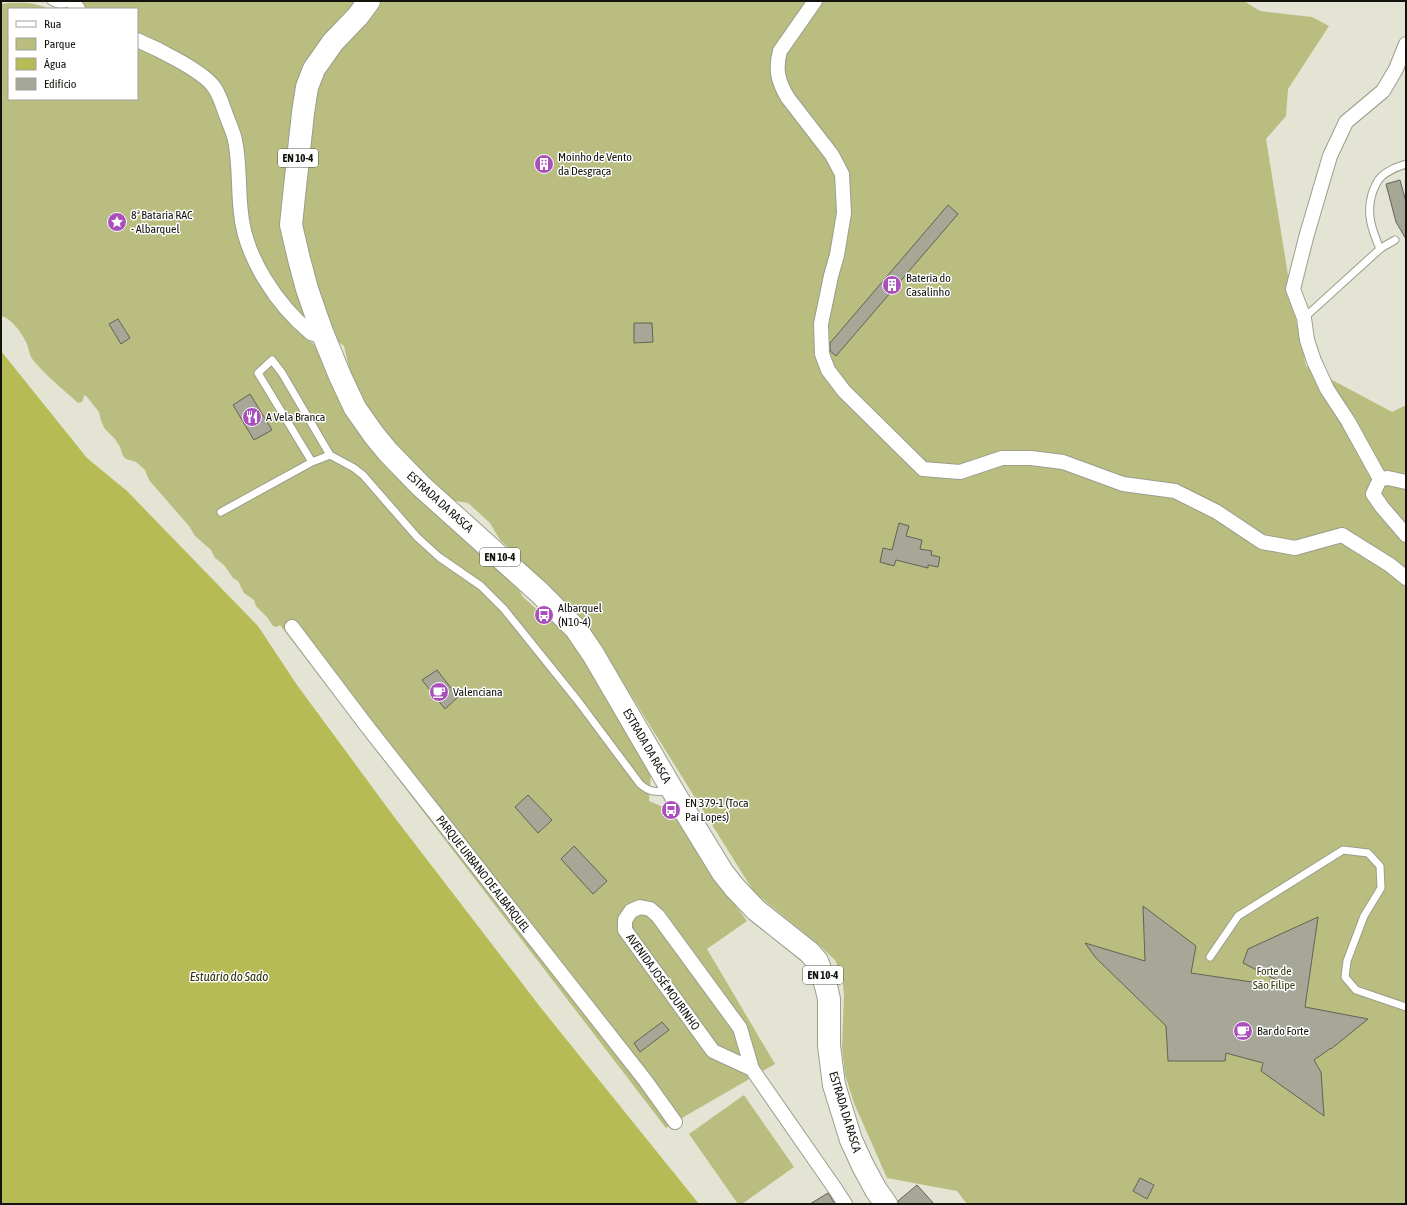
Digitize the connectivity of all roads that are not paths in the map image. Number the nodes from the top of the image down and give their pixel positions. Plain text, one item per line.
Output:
1 (51, 1) edge
2 (369, 1) edge
3 (815, 1) edge
4 (74, 4) edge
5 (138, 41) edge
6 (1406, 44) edge
7 (1406, 164) edge
8 (1395, 240) dead end
9 (1380, 249) junction
10 (1304, 318) junction
11 (322, 332) junction
12 (330, 455) junction
13 (312, 462) junction
14 (1380, 479) junction
15 (1406, 482) edge
16 (221, 512) dead end
17 (1406, 535) edge
18 (1406, 578) edge
19 (292, 627) dead end
20 (672, 789) junction
21 (1210, 957) dead end
22 (1406, 1007) edge
23 (752, 1069) junction
24 (674, 1122) dead end
25 (845, 1204) edge
26 (886, 1204) edge

1 - 4 lane
2 - 11 main road, EN 10-4
3 - 18 street
5 - 11 street
6 - 10 street
7 - 9 lane
8 - 9 lane
9 - 10 lane
10 - 14 street
11 - 20 main road, ESTRADA DA RASCA / EN 10-4
12 - 13 lane
12 - 13 lane
12 - 20 lane
13 - 16 lane
14 - 15 street
14 - 17 street
19 - 24 street, PARQUE URBANO DE ALBARQUEL
20 - 26 main road, ESTRADA DA RASCA / EN 10-4
21 - 22 lane
23 - 23 street, AVENIDA JOSÉ MOURINHO
23 - 25 street, AVENIDA JOSÉ MOURINHO

